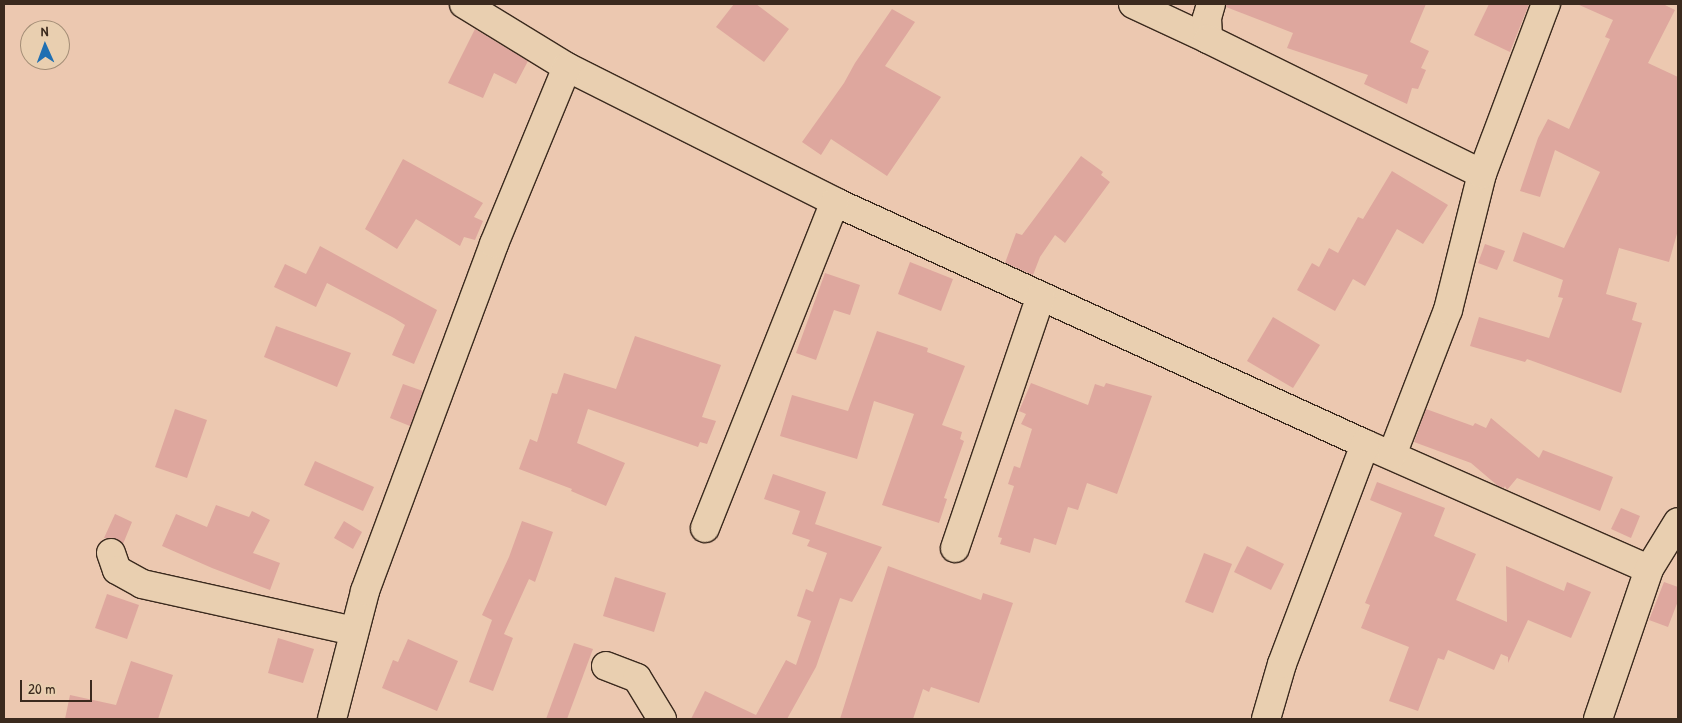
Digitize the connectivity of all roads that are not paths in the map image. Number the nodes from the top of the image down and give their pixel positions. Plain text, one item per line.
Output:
1 (464, 4) edge
2 (1133, 4) edge
3 (1211, 4) edge
4 (1546, 4) edge
5 (1208, 39) junction
6 (567, 67) junction
7 (1482, 174) junction
8 (835, 202) junction
9 (1042, 296) junction
10 (1365, 444) junction
11 (1392, 455) junction
12 (1678, 522) edge
13 (705, 528) dead end
14 (955, 548) dead end
15 (111, 553) dead end
16 (1649, 569) junction
17 (354, 631) junction
18 (606, 666) dead end
19 (332, 719) edge
20 (662, 719) edge
21 (1266, 719) edge
22 (1598, 719) edge

1 - 6 street
2 - 5 street
3 - 5 street
4 - 7 street
5 - 7 street
6 - 8 street
6 - 17 street
7 - 11 street
8 - 9 street
8 - 13 street
9 - 10 street
9 - 14 street
10 - 11 street
10 - 21 street
11 - 16 street
12 - 16 street
15 - 17 street
16 - 22 street
17 - 19 street
18 - 20 street

